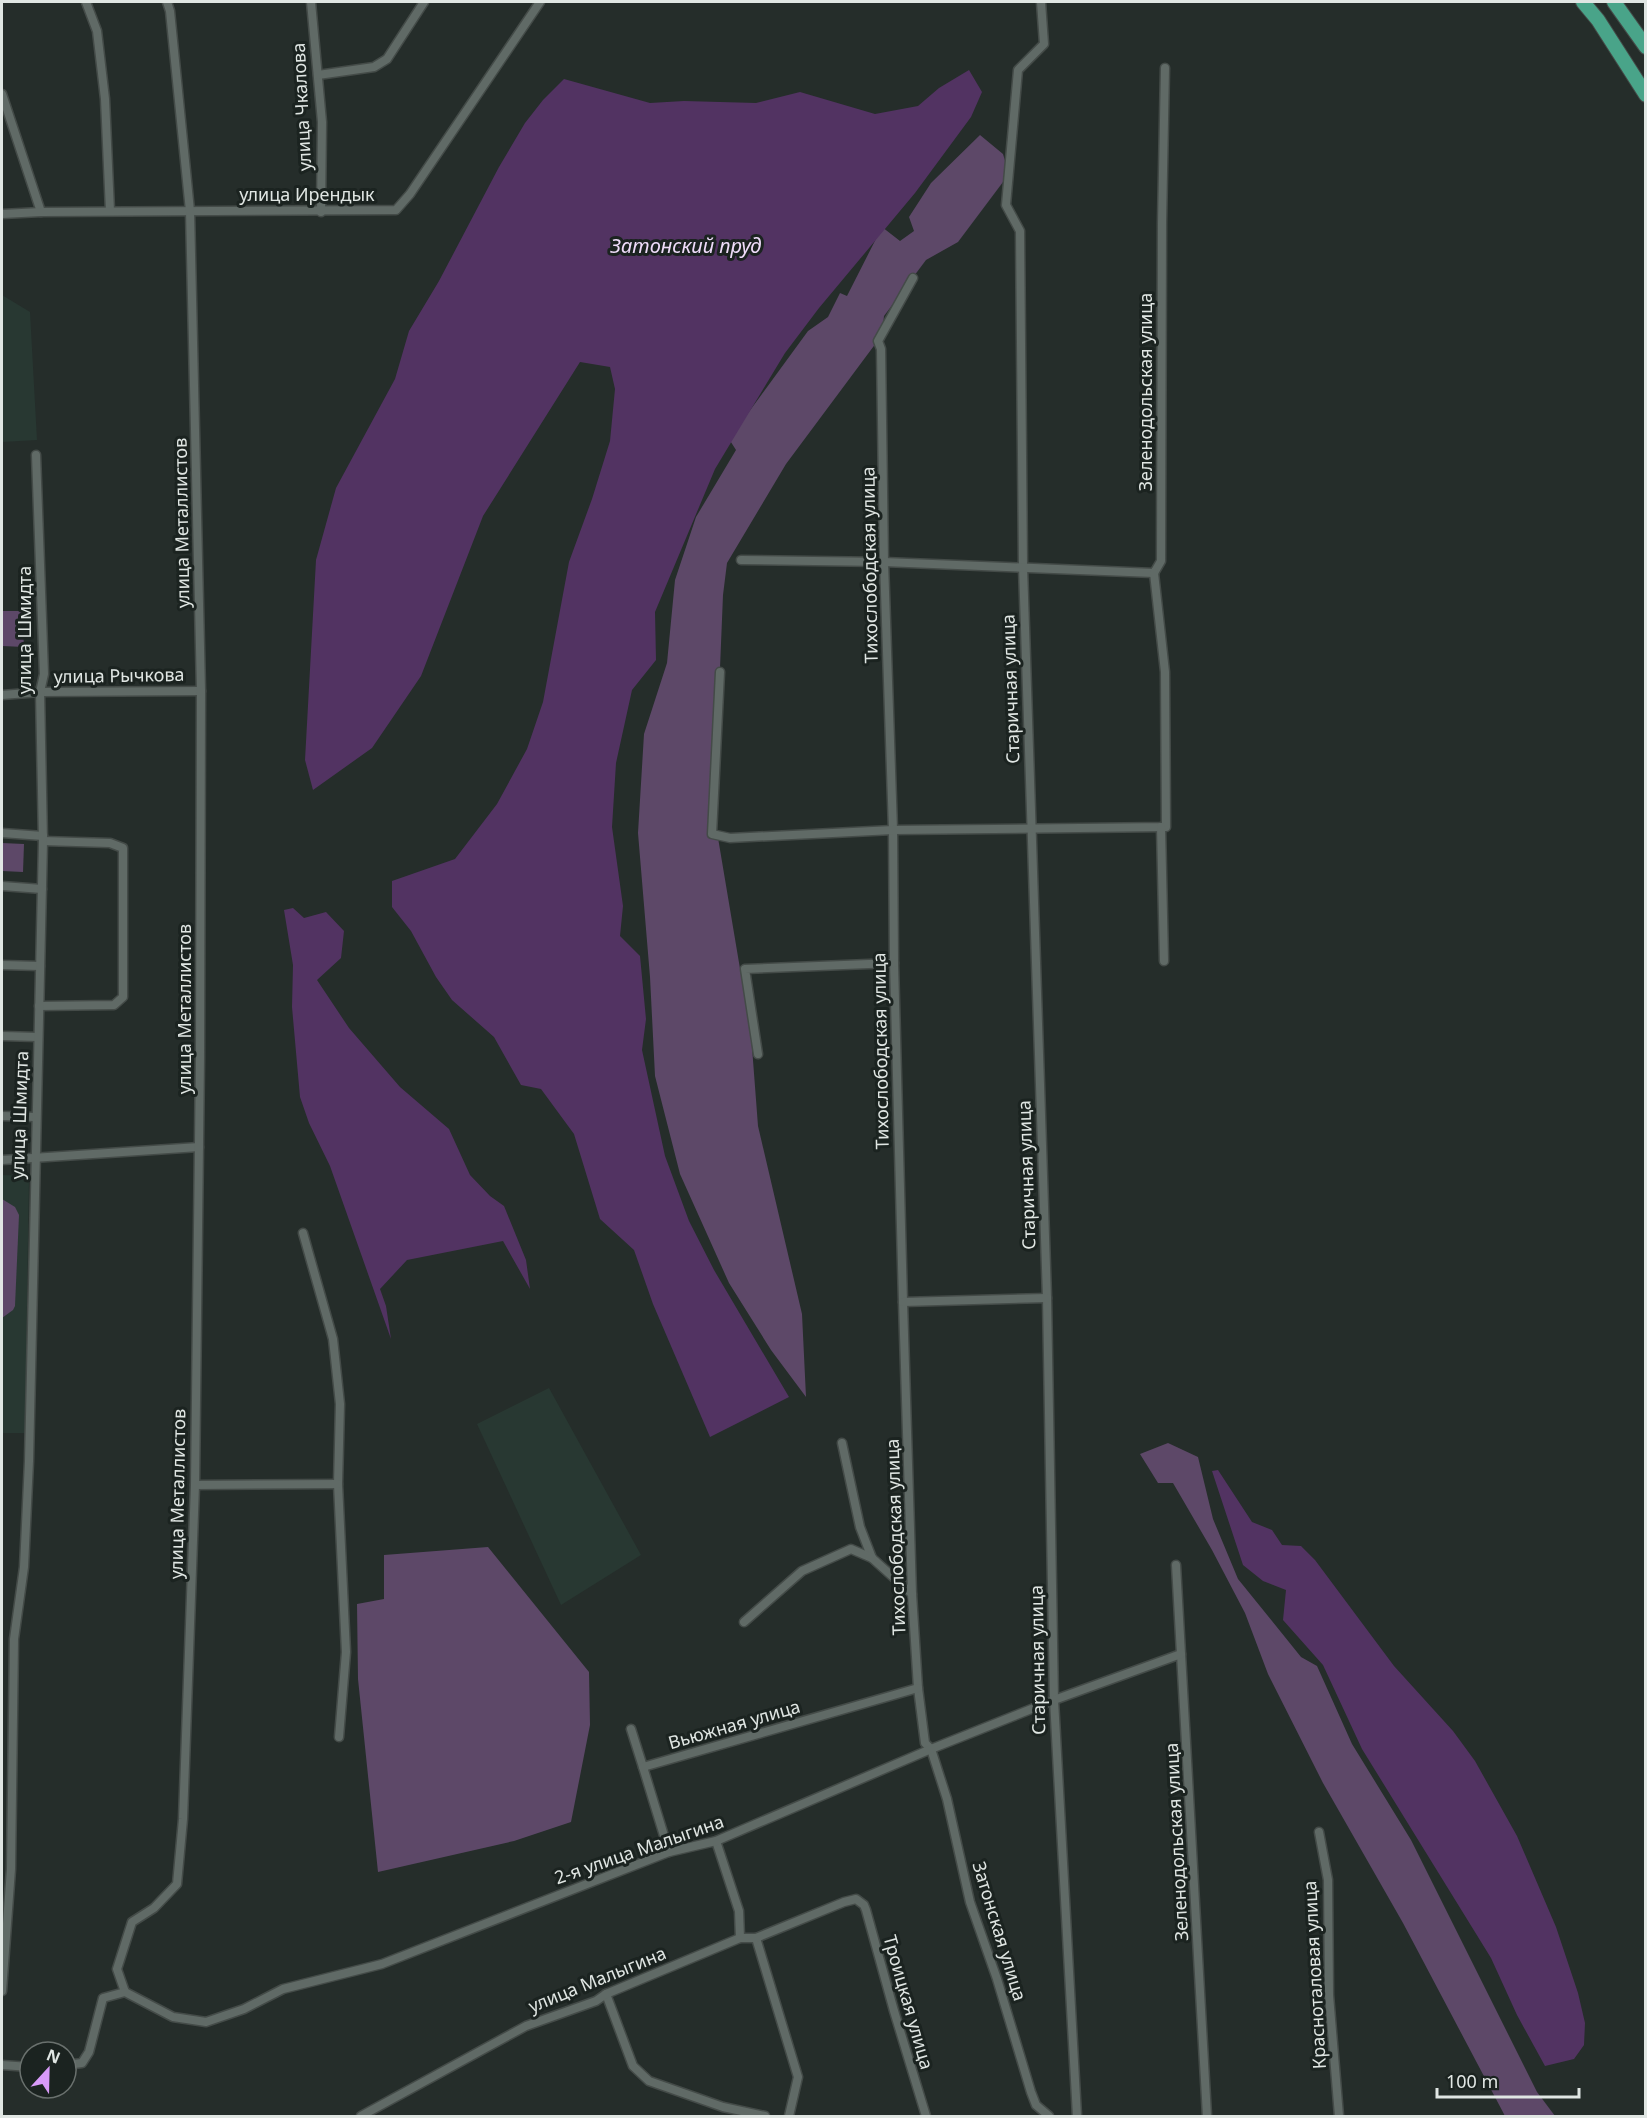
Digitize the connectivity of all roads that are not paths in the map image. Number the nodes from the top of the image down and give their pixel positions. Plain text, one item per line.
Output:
1 (86, 2) edge
2 (167, 2) edge
3 (311, 2) edge
4 (424, 2) edge
5 (540, 2) edge
6 (1041, 2) edge
7 (1583, 2) edge
8 (1614, 2) edge
9 (1646, 47) edge
10 (1165, 68) dead end
11 (318, 75) junction
12 (2, 94) edge
13 (1646, 95) edge
14 (110, 211) junction
15 (190, 211) junction
16 (40, 212) junction
17 (321, 212) junction
18 (2, 214) edge
19 (913, 278) dead end
20 (36, 455) dead end
21 (741, 560) dead end
22 (884, 562) junction
23 (1023, 567) junction
24 (1154, 573) junction
25 (720, 672) dead end
26 (201, 691) junction
27 (40, 692) junction
28 (2, 695) edge
29 (1164, 827) junction
30 (1030, 828) junction
31 (893, 830) junction
32 (2, 833) edge
33 (43, 838) junction
34 (2, 886) edge
35 (42, 889) junction
36 (1164, 961) dead end
37 (894, 963) junction
38 (2, 965) edge
39 (40, 966) junction
40 (39, 1006) junction
41 (2, 1036) edge
42 (38, 1037) junction
43 (758, 1054) dead end
44 (2, 1116) edge
45 (36, 1117) junction
46 (199, 1147) junction
47 (34, 1158) junction
48 (2, 1160) edge
49 (303, 1233) dead end
50 (1047, 1298) junction
51 (903, 1302) junction
52 (842, 1443) dead end
53 (338, 1484) junction
54 (195, 1485) junction
55 (872, 1558) junction
56 (1176, 1565) dead end
57 (912, 1594) junction
58 (744, 1622) dead end
59 (1181, 1654) junction
60 (918, 1688) junction
61 (1054, 1700) junction
62 (631, 1729) dead end
63 (339, 1737) dead end
64 (931, 1749) junction
65 (643, 1767) junction
66 (1319, 1832) dead end
67 (716, 1841) junction
68 (669, 1852) junction
69 (856, 1899) joint
70 (740, 1938) junction
71 (756, 1938) junction
72 (2, 1991) edge
73 (124, 1992) junction
74 (606, 1994) junction
75 (78, 2064) edge
76 (2, 2065) edge
77 (18, 2066) edge
78 (361, 2116) edge
79 (765, 2116) edge
80 (789, 2116) edge
81 (926, 2116) edge
82 (1049, 2116) edge
83 (1077, 2116) edge
84 (1207, 2116) edge
85 (1339, 2116) edge

1 - 14 street
2 - 15 street, улица Металлистов
3 - 11 street, улица Чкалова
4 - 11 street
5 - 17 street, улица Ирендык
6 - 23 street, Старичная улица
7 - 13 main road
8 - 9 main road
10 - 24 street, Зеленодольская улица
11 - 17 street, улица Чкалова
12 - 16 street
14 - 15 street, улица Ирендык
14 - 16 street, улица Ирендык
15 - 17 street, улица Ирендык
15 - 26 street, улица Металлистов
16 - 18 street, улица Ирендык
19 - 22 street, Тихослободская улица
20 - 27 street, улица Шмидта
21 - 22 street
22 - 23 street
22 - 31 street, Тихослободская улица
23 - 24 street
23 - 30 street, Старичная улица
24 - 29 street
25 - 31 street
26 - 27 street, улица Рычкова
26 - 46 street, улица Металлистов
27 - 28 street, улица Рычкова
27 - 33 street, улица Шмидта
29 - 30 street
29 - 36 street
30 - 31 street
30 - 50 street, Старичная улица
31 - 37 street, Тихослободская улица
32 - 33 street
33 - 35 street, улица Шмидта
33 - 40 street
34 - 35 street
35 - 39 street, улица Шмидта
37 - 43 street
37 - 51 street, Тихослободская улица
38 - 39 street
39 - 40 street, улица Шмидта
40 - 42 street, улица Шмидта
41 - 42 street
42 - 45 street, улица Шмидта
44 - 45 street
45 - 47 street, улица Шмидта
46 - 47 street
46 - 54 street, улица Металлистов
47 - 48 street
47 - 72 street, улица Шмидта
49 - 53 street
50 - 51 street
50 - 61 street, Старичная улица
51 - 57 street, Тихослободская улица
52 - 55 street
53 - 54 street
53 - 63 street
54 - 73 street, улица Металлистов
55 - 57 street
55 - 58 street
56 - 59 street, Зеленодольская улица
57 - 60 street, Тихослободская улица
59 - 61 street, 2-я улица Малыгина
59 - 84 street, Зеленодольская улица
60 - 64 street, Тихослободская улица
60 - 65 street, Вьюжная улица
61 - 64 street, 2-я улица Малыгина
61 - 83 street, Старичная улица
62 - 65 street
64 - 67 street, 2-я улица Малыгина
64 - 82 street, Затонская улица
65 - 68 street
66 - 85 street, Красноталовая улица
67 - 68 street, 2-я улица Малыгина
67 - 70 street
68 - 73 street, 2-я улица Малыгина
69 - 71 street, улица Малыгина
69 - 81 street, Троицкая улица
70 - 71 street, улица Малыгина
70 - 74 street, улица Малыгина
71 - 80 street
73 - 75 street
74 - 78 street, улица Малыгина
74 - 79 street
76 - 77 street

